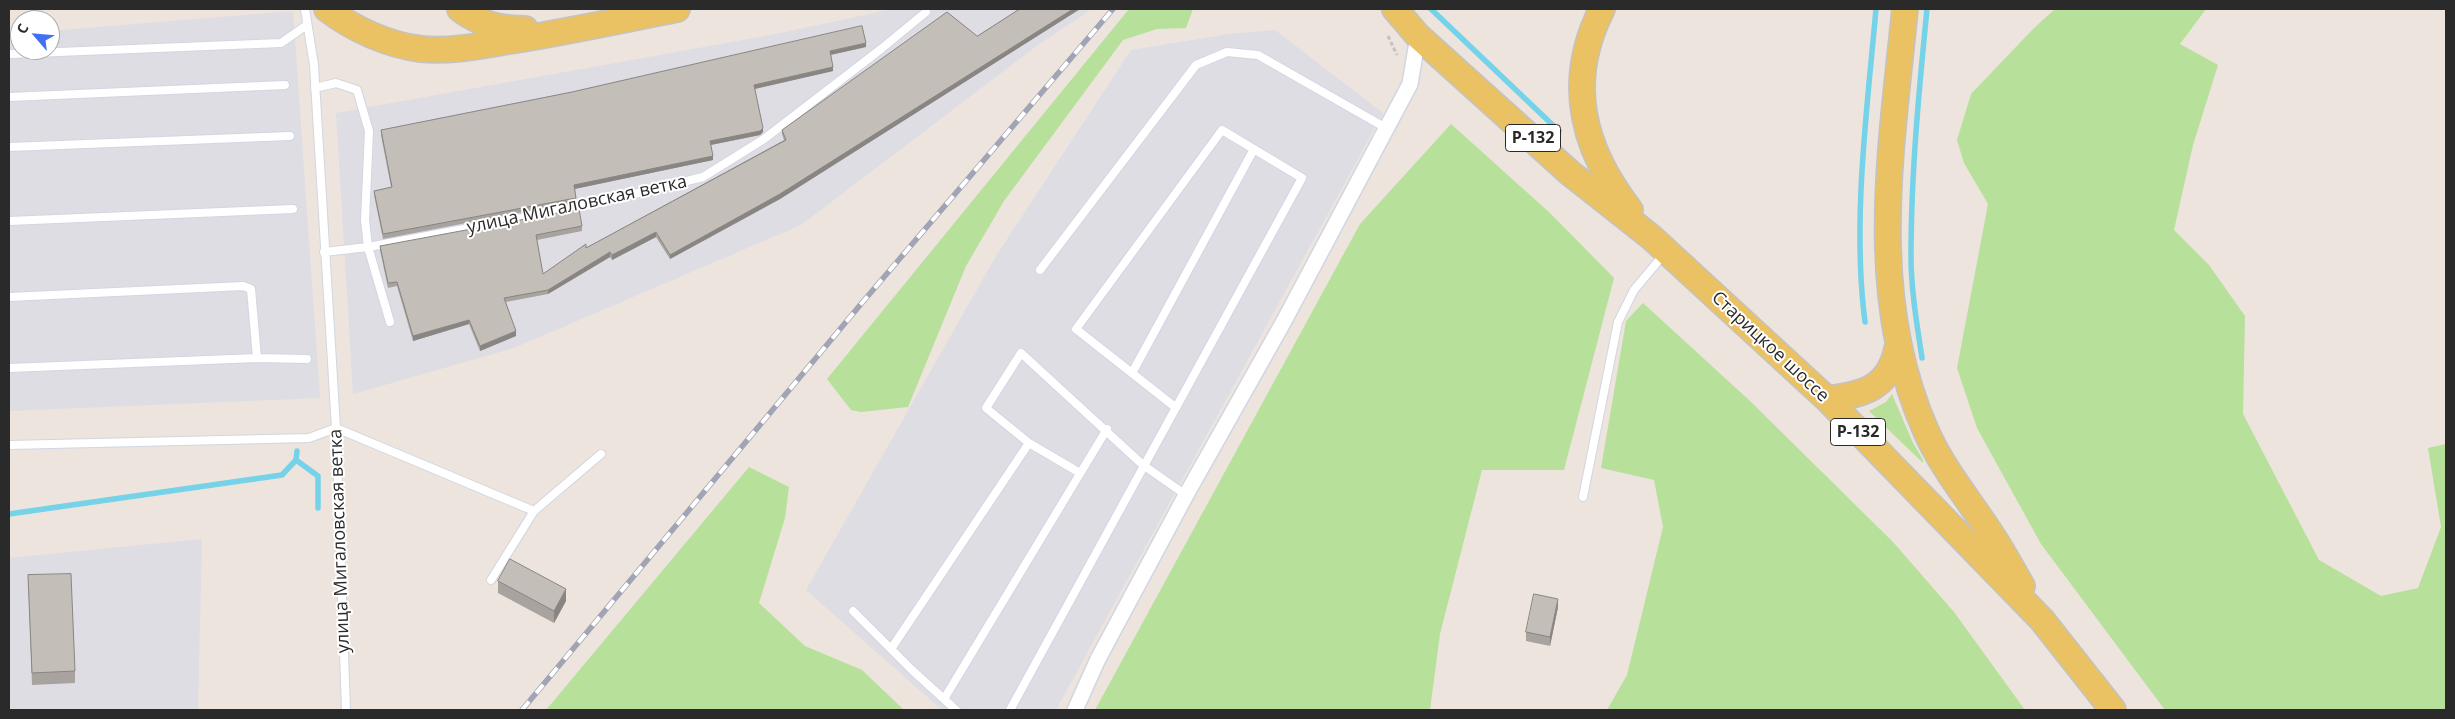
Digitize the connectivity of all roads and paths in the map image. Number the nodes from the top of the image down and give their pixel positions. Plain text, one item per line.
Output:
1 (305, 9) edge
2 (327, 9) edge
3 (460, 9) edge
4 (677, 9) edge
5 (1395, 9) edge
6 (1602, 9) edge
7 (1904, 9) edge
8 (926, 12) dead end
9 (307, 25) junction
10 (582, 29) junction
11 (1388, 35) dead end
12 (1418, 36) junction
13 (9, 54) edge
14 (1398, 61) dead end
15 (285, 85) dead end
16 (316, 88) junction
17 (9, 96) edge
18 (1386, 128) junction
19 (290, 136) dead end
20 (9, 147) edge
21 (1254, 149) junction
22 (293, 209) dead end
23 (9, 221) edge
24 (1659, 244) junction
25 (368, 247) junction
26 (324, 252) junction
27 (1040, 270) dead end
28 (9, 297) edge
29 (390, 322) dead end
30 (1898, 348) junction
31 (257, 358) junction
32 (307, 359) dead end
33 (9, 368) edge
34 (1132, 373) junction
35 (1827, 400) junction
36 (1175, 407) junction
37 (336, 428) junction
38 (1107, 429) junction
39 (1029, 443) junction
40 (9, 445) edge
41 (601, 454) dead end
42 (1144, 464) junction
43 (1080, 473) junction
44 (1186, 495) junction
45 (1583, 497) dead end
46 (534, 510) junction
47 (491, 580) dead end
48 (852, 611) dead end
49 (2042, 620) junction
50 (891, 649) junction
51 (944, 699) junction
52 (346, 710) edge
53 (956, 710) edge
54 (1010, 710) edge
55 (1075, 710) edge
56 (2112, 710) edge

1 - 9 lane, улица Мигаловская ветка
2 - 10 main road
3 - 10 main road
4 - 10 main road
5 - 12 main road, Старицкое шоссе
6 - 24 main road
7 - 30 main road
8 - 25 lane, улица Мигаловская ветка
9 - 13 lane
9 - 16 lane, улица Мигаловская ветка
11 - 14 path
12 - 18 street
12 - 24 main road, Старицкое шоссе / Р-132
15 - 17 lane
16 - 25 lane
16 - 26 lane, улица Мигаловская ветка
18 - 27 lane
18 - 44 street
19 - 20 lane
21 - 34 lane
21 - 34 lane
21 - 36 lane
22 - 23 lane
24 - 35 main road, Старицкое шоссе / Р-132
24 - 45 lane
25 - 26 lane, улица Мигаловская ветка
25 - 29 lane
26 - 37 lane, улица Мигаловская ветка
28 - 31 lane
30 - 35 main road
30 - 49 main road
31 - 32 lane
31 - 33 lane
34 - 36 lane
35 - 49 main road, Старицкое шоссе / Р-132
36 - 42 lane
37 - 40 lane
37 - 46 lane
37 - 52 lane, улица Мигаловская ветка
38 - 39 lane
38 - 42 lane
38 - 43 lane
39 - 43 lane
39 - 50 lane
41 - 46 lane
42 - 44 lane
42 - 54 lane
43 - 51 lane
44 - 55 street
46 - 47 lane
48 - 50 lane
49 - 56 main road, Старицкое шоссе / Р-132
50 - 51 lane
51 - 53 lane

